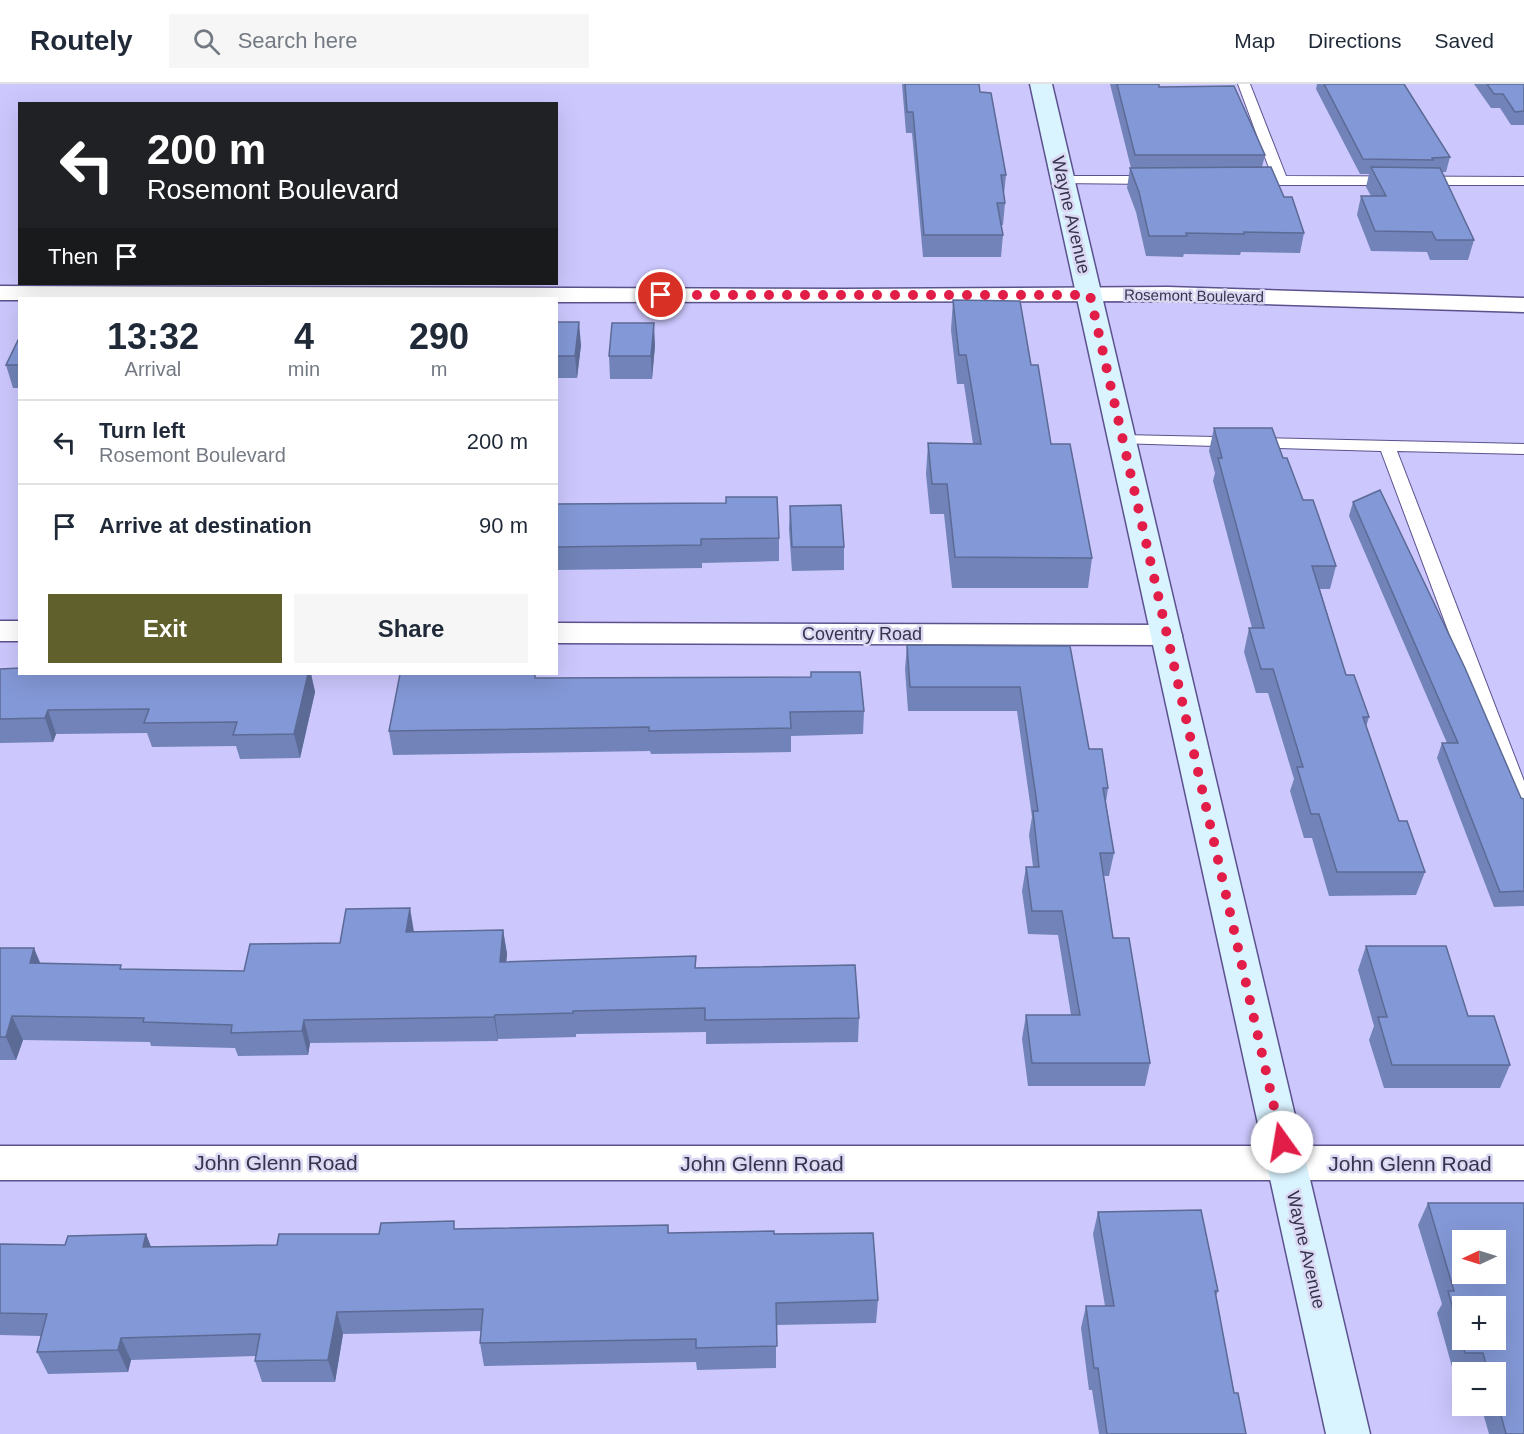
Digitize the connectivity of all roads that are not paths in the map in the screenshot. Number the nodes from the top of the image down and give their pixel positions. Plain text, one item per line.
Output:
1 (1041, 84) edge
2 (1244, 84) edge
3 (1063, 180) junction
4 (1167, 180) edge
5 (1235, 180) edge
6 (1281, 180) junction
7 (1524, 181) edge
8 (0, 292) edge
9 (1090, 295) junction
10 (1524, 305) edge
11 (1123, 440) junction
12 (1387, 445) junction
13 (1524, 448) edge
14 (0, 631) edge
15 (18, 631) edge
16 (558, 633) edge
17 (1167, 635) junction
18 (1524, 807) edge
19 (0, 1163) edge
20 (1524, 1164) edge
21 (1287, 1165) junction
22 (1348, 1434) edge

1 - 3 main road, Wayne Avenue
2 - 6 lane
3 - 4 lane
3 - 9 main road, Wayne Avenue
5 - 6 lane
6 - 7 lane
8 - 9 street, Rosemont Boulevard
9 - 10 street, Rosemont Boulevard
9 - 11 main road, Wayne Avenue
11 - 12 lane
11 - 17 main road, Wayne Avenue
12 - 13 lane
12 - 18 lane
14 - 15 street
16 - 17 street, Coventry Road
17 - 21 main road, Wayne Avenue
19 - 21 street, John Glenn Road
20 - 21 street, John Glenn Road
21 - 22 main road, Wayne Avenue

